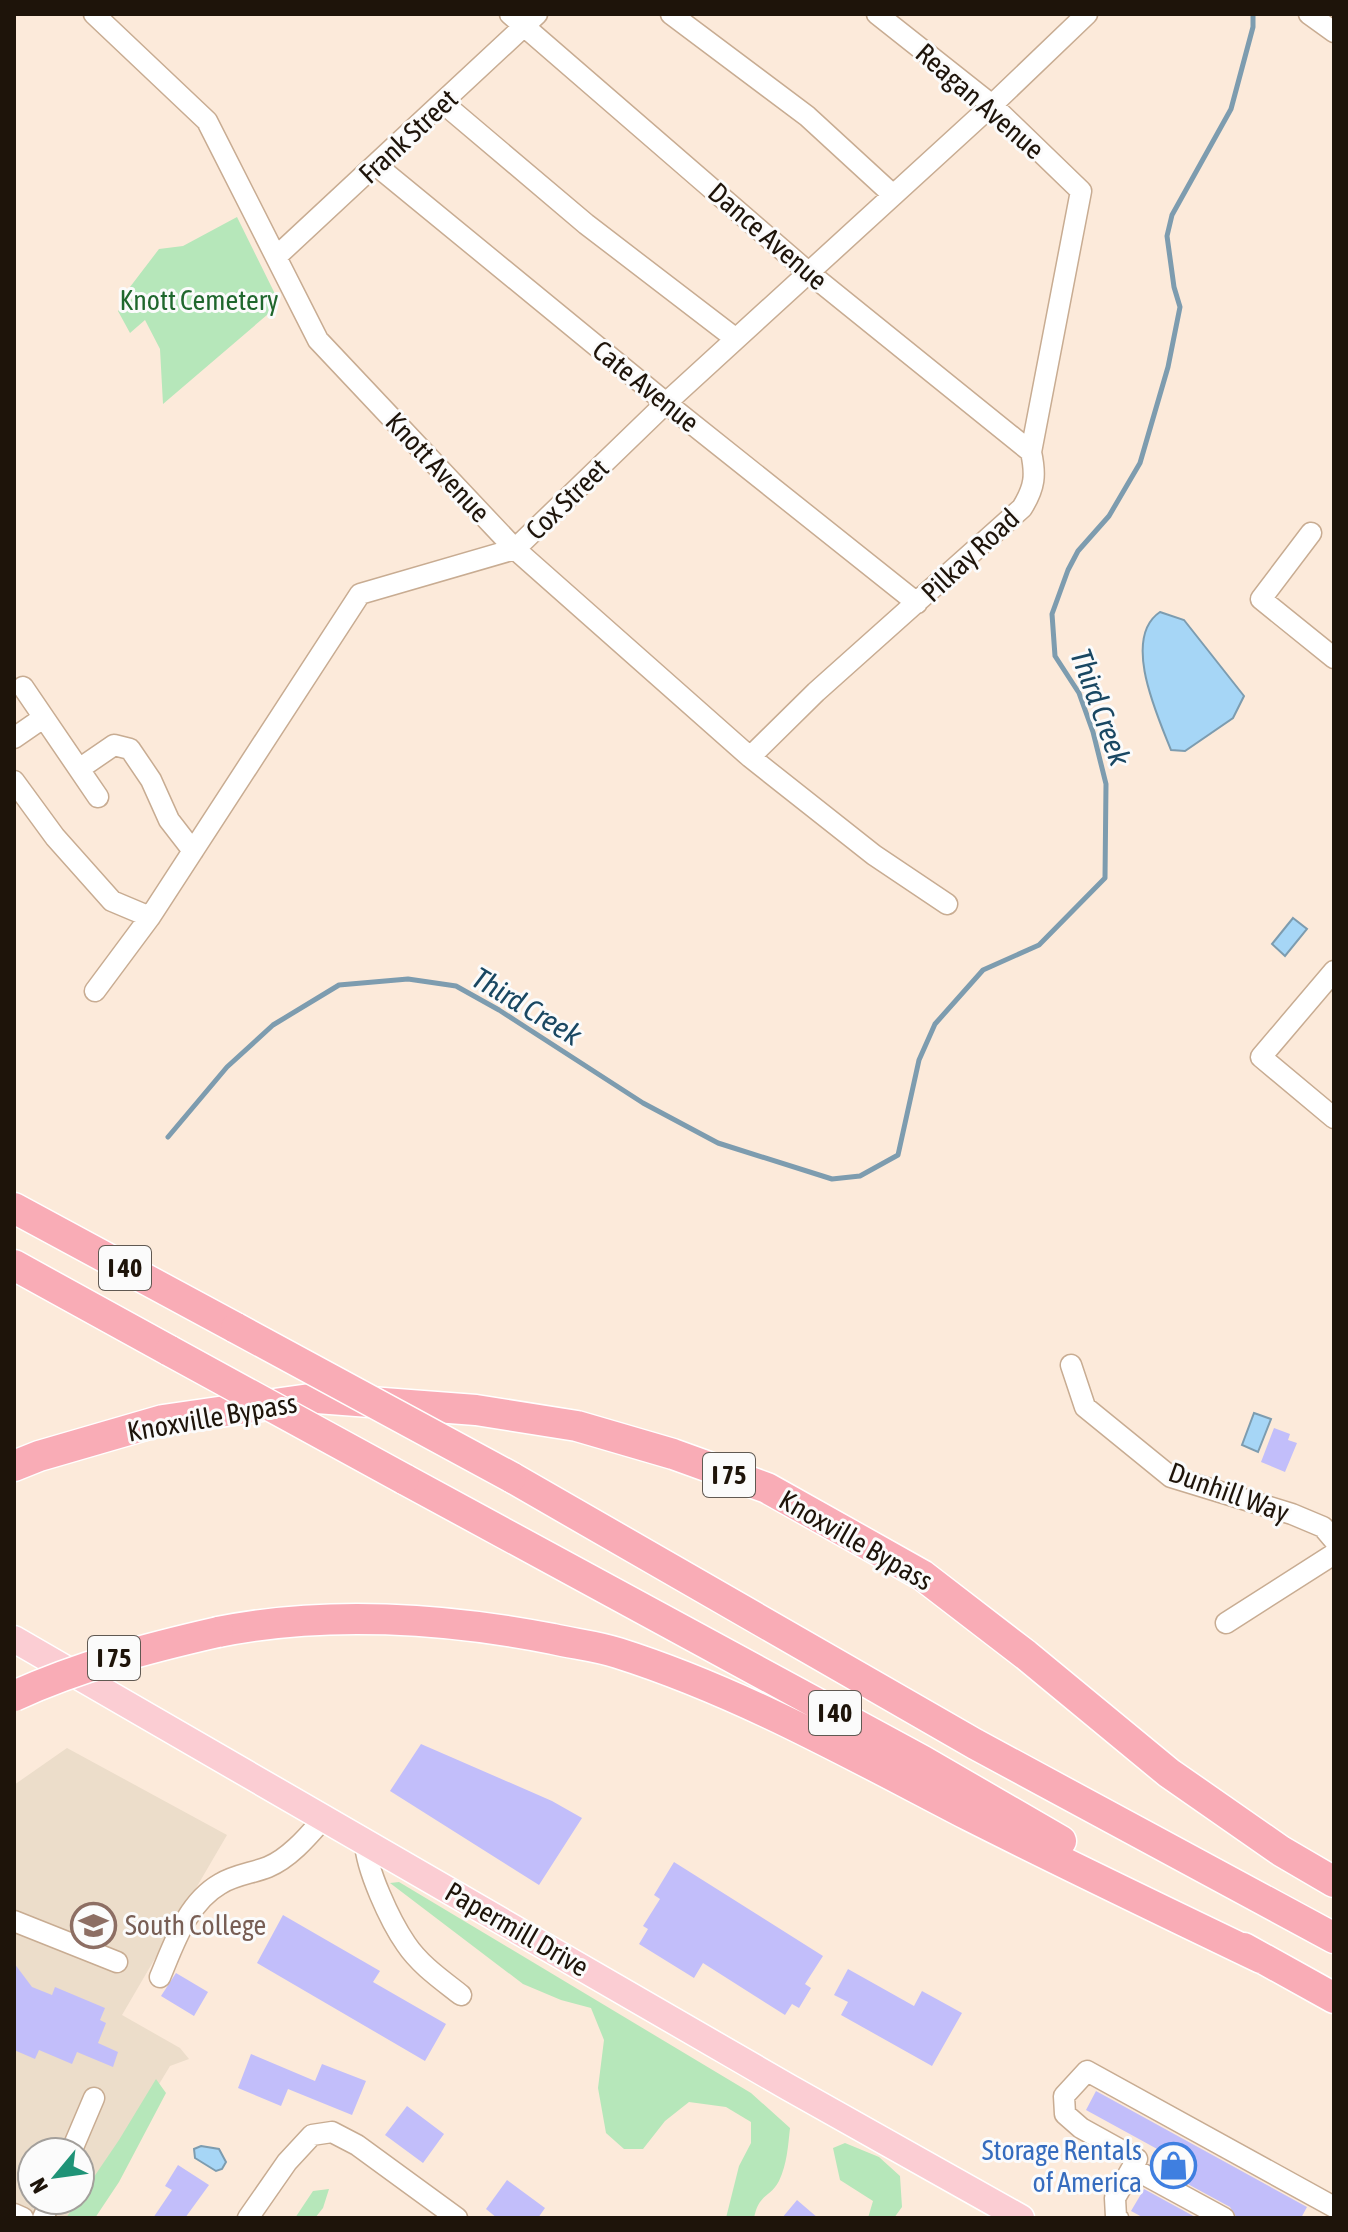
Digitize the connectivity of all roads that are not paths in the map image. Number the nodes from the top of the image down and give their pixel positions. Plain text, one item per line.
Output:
1 (94, 14) edge
2 (671, 14) edge
3 (877, 14) edge
4 (1309, 14) edge
5 (524, 18) edge
6 (1073, 18) edge
7 (1334, 32) edge
8 (443, 103) junction
9 (992, 105) junction
10 (377, 166) junction
11 (1081, 191) joint
12 (893, 195) junction
13 (277, 256) junction
14 (808, 272) junction
15 (736, 339) junction
16 (666, 403) junction
17 (1031, 452) junction
18 (1311, 533) dead end
19 (515, 549) junction
20 (917, 603) junction
21 (1334, 658) edge
22 (23, 687) dead end
23 (43, 718) junction
24 (14, 738) edge
25 (750, 757) junction
26 (79, 769) junction
27 (14, 781) edge
28 (98, 797) dead end
29 (193, 851) junction
30 (947, 904) dead end
31 (150, 917) junction
32 (1334, 971) edge
33 (95, 991) dead end
34 (1334, 1118) edge
35 (14, 1208) edge
36 (14, 1265) edge
37 (1071, 1365) dead end
38 (14, 1466) edge
39 (1334, 1540) edge
40 (1334, 1554) edge
41 (1226, 1623) dead end
42 (14, 1639) edge
43 (14, 1696) edge
44 (324, 1818) junction
45 (365, 1842) junction
46 (1334, 1882) edge
47 (14, 1921) edge
48 (1334, 1938) edge
49 (1261, 1958) junction
50 (117, 1962) dead end
51 (160, 1977) dead end
52 (461, 1995) dead end
53 (1334, 1998) edge
54 (94, 2098) dead end
55 (78, 2136) edge
56 (1132, 2168) junction
57 (1328, 2210) edge
58 (14, 2214) edge
59 (23, 2218) edge
60 (248, 2218) edge
61 (457, 2218) edge
62 (1021, 2218) edge
63 (1118, 2218) edge
64 (1224, 2218) edge

1 - 13 street, Knott Avenue
2 - 12 street
3 - 9 street, Reagan Avenue
4 - 7 street
5 - 8 street, Frank Street
5 - 14 street, Dance Avenue
6 - 9 street, Cox Street
8 - 10 street, Frank Street
8 - 15 street
9 - 11 street, Reagan Avenue
9 - 12 street, Cox Street
10 - 13 street, Frank Street
10 - 16 street, Cate Avenue
11 - 17 street, Pilkay Road
12 - 14 street, Cox Street
13 - 19 street, Knott Avenue
14 - 15 street, Cox Street
14 - 17 street, Dance Avenue
15 - 16 street, Cox Street
16 - 19 street, Cox Street
16 - 20 street, Cate Avenue
17 - 20 street, Pilkay Road
18 - 21 street
19 - 25 street, Knott Avenue
19 - 29 street, Cox Street
20 - 25 street, Pilkay Road
22 - 23 street
23 - 24 street
23 - 26 street
25 - 30 street, Knott Avenue
26 - 28 street
26 - 29 street
27 - 31 street
29 - 31 street, Cox Street
31 - 33 street, Cox Street
32 - 34 street
35 - 48 highway, I 40, bridge
36 - 49 highway, I 40, bridge
37 - 39 street, Dunhill Way
38 - 46 highway, Knoxville Bypass / I 75
40 - 41 street
42 - 44 main road, Papermill Drive
43 - 49 highway, I 75, bridge
44 - 45 main road, Papermill Drive
44 - 51 street
45 - 52 street
45 - 62 main road, Papermill Drive
47 - 50 street
49 - 53 highway, I 40
54 - 55 street
56 - 57 street
56 - 63 street
56 - 64 street
58 - 59 street
60 - 61 street

